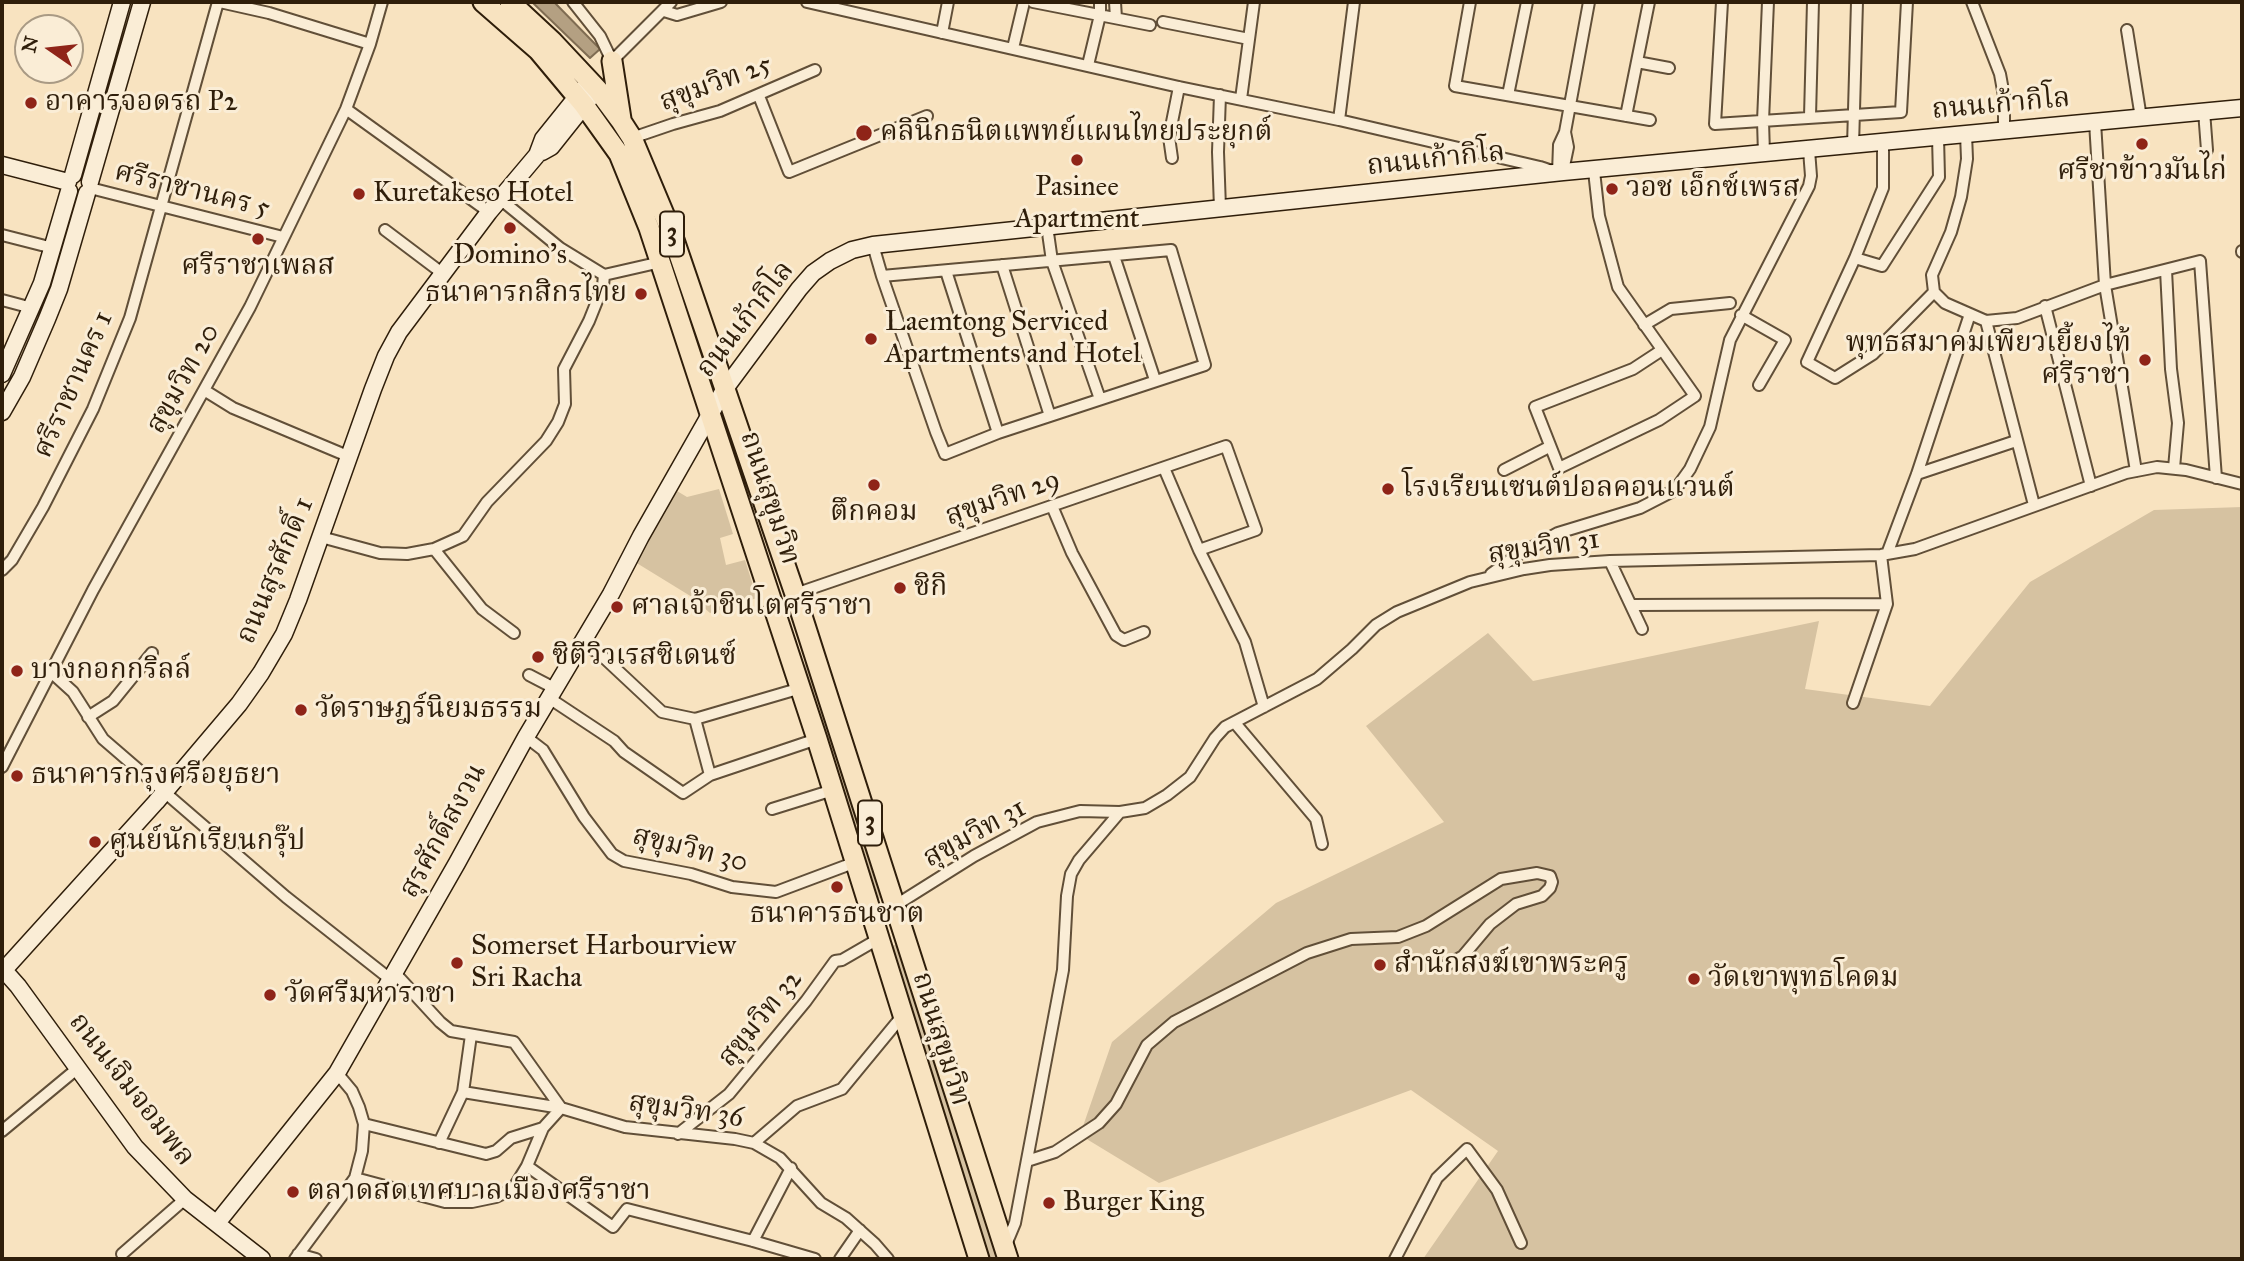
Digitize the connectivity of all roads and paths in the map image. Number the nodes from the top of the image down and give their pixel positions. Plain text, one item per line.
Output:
1 (122, 2) edge
2 (142, 2) edge
3 (219, 2) edge
4 (382, 2) edge
5 (483, 2) edge
6 (573, 2) edge
7 (721, 2) edge
8 (807, 2) edge
9 (948, 2) edge
10 (1024, 2) edge
11 (1033, 2) edge
12 (1100, 2) edge
13 (1115, 2) edge
14 (1254, 2) edge
15 (1354, 2) edge
16 (1470, 2) edge
17 (1527, 2) edge
18 (1589, 2) edge
19 (1649, 2) edge
20 (1722, 2) edge
21 (1768, 2) edge
22 (1813, 2) edge
23 (1857, 2) edge
24 (1906, 2) edge
25 (1972, 2) edge
26 (518, 4) edge
27 (668, 6) edge
28 (271, 7) edge
29 (1100, 15) junction
30 (1116, 18) junction
31 (1163, 22) dead end
32 (1150, 24) dead end
33 (2127, 30) dead end
34 (942, 33) junction
35 (1249, 39) junction
36 (370, 44) junction
37 (1013, 48) junction
38 (612, 61) junction
39 (1637, 62) junction
40 (1088, 65) junction
41 (1670, 68) dead end
42 (815, 71) dead end
43 (1179, 87) junction
44 (587, 93) junction
45 (1220, 95) junction
46 (1508, 95) junction
47 (759, 96) junction
48 (1241, 99) junction
49 (1570, 106) junction
50 (2242, 108) edge
51 (345, 109) junction
52 (2204, 111) junction
53 (1854, 114) junction
54 (926, 116) dead end
55 (1626, 116) junction
56 (1810, 116) junction
57 (2141, 118) junction
58 (1339, 120) junction
59 (1650, 120) dead end
60 (621, 121) junction
61 (1763, 121) junction
62 (2095, 122) junction
63 (2004, 130) junction
64 (1966, 134) junction
65 (1938, 137) junction
66 (632, 138) junction
67 (1883, 143) junction
68 (1853, 146) junction
69 (1809, 150) junction
70 (2207, 150) dead end
71 (1764, 154) junction
72 (1172, 158) dead end
73 (2, 165) edge
74 (1594, 171) junction
75 (1561, 173) junction
76 (70, 183) junction
77 (89, 188) junction
78 (495, 205) junction
79 (163, 206) junction
80 (1220, 208) junction
81 (1047, 226) junction
82 (385, 230) dead end
83 (2, 235) edge
84 (283, 237) junction
85 (873, 245) junction
86 (53, 248) junction
87 (1114, 256) junction
88 (1855, 258) junction
89 (1052, 261) junction
90 (661, 262) junction
91 (1002, 265) junction
92 (2166, 270) junction
93 (946, 271) junction
94 (442, 273) junction
95 (604, 275) junction
96 (883, 276) junction
97 (2105, 285) junction
98 (1934, 292) junction
99 (2, 300) edge
100 (1730, 303) dead end
101 (2045, 306) junction
102 (32, 308) junction
103 (1970, 314) junction
104 (1741, 315) junction
105 (1986, 321) junction
106 (1644, 326) junction
107 (1662, 349) junction
108 (4, 366) edge
109 (1155, 380) junction
110 (1759, 384) dead end
111 (204, 390) junction
112 (724, 390) junction
113 (1100, 399) junction
114 (711, 410) junction
115 (2, 412) edge
116 (1050, 416) junction
117 (998, 433) junction
118 (2016, 441) junction
119 (1549, 447) junction
120 (350, 457) junction
121 (1164, 468) junction
122 (2175, 468) junction
123 (1504, 470) dead end
124 (2136, 471) junction
125 (1917, 474) junction
126 (2216, 478) junction
127 (2242, 484) edge
128 (2091, 486) junction
129 (2034, 505) junction
130 (1052, 506) junction
131 (321, 537) junction
132 (434, 549) junction
133 (1199, 550) junction
134 (1884, 554) junction
135 (1610, 561) junction
136 (2, 570) edge
137 (1485, 578) junction
138 (795, 594) junction
139 (1887, 604) junction
140 (1632, 606) junction
141 (1642, 629) dead end
142 (1143, 632) dead end
143 (514, 633) dead end
144 (581, 642) junction
145 (152, 653) dead end
146 (51, 672) junction
147 (529, 676) dead end
148 (801, 688) junction
149 (552, 693) junction
150 (1853, 703) dead end
151 (1264, 708) junction
152 (88, 718) junction
153 (695, 719) junction
154 (1235, 723) junction
155 (526, 737) junction
156 (817, 739) junction
157 (2, 767) edge
158 (710, 775) junction
159 (833, 790) junction
160 (164, 792) junction
161 (772, 809) dead end
162 (1120, 812) junction
163 (1322, 844) dead end
164 (856, 862) junction
165 (896, 905) junction
166 (880, 938) junction
167 (1445, 966) dead end
168 (2, 970) edge
169 (392, 976) junction
170 (903, 1015) junction
171 (471, 1035) junction
172 (78, 1068) junction
173 (337, 1073) junction
174 (463, 1092) junction
175 (561, 1108) junction
176 (364, 1124) junction
177 (543, 1128) junction
178 (2, 1131) edge
179 (678, 1134) junction
180 (439, 1143) junction
181 (754, 1143) junction
182 (1027, 1161) junction
183 (527, 1166) junction
184 (791, 1168) junction
185 (355, 1178) junction
186 (185, 1199) junction
187 (218, 1223) junction
188 (860, 1230) junction
189 (753, 1241) junction
190 (1521, 1243) dead end
191 (1006, 1253) edge
192 (121, 1254) dead end
193 (297, 1257) edge
194 (262, 1259) edge
195 (316, 1259) edge
196 (815, 1259) edge
197 (840, 1259) edge
198 (888, 1259) edge
199 (979, 1259) edge
200 (1395, 1259) edge

1 - 76 street
2 - 77 street
3 - 28 street
3 - 79 street, ศรีราชานคร 1
4 - 36 street, สุขุมวิท 20
5 - 44 highway, ถนนสุขุมวิท / 3
6 - 38 street
7 - 27 street
8 - 34 street
9 - 34 street
10 - 37 street
11 - 29 street
12 - 29 street
13 - 30 street
14 - 35 street
15 - 58 street
16 - 46 street
17 - 46 street
18 - 49 street
19 - 39 street
20 - 61 street
21 - 61 street
22 - 56 street
23 - 53 street
24 - 53 street
25 - 63 street
26 - 44 highway, ถนนสุขุมวิท / 3
27 - 38 street
28 - 36 street
29 - 30 street
29 - 40 street
30 - 32 street
31 - 35 street
33 - 57 street
34 - 37 street
35 - 48 street
36 - 51 street, สุขุมวิท 20
37 - 40 street
38 - 60 highway
39 - 41 street
39 - 55 street
40 - 43 street
42 - 47 street, สุขุมวิท 25
43 - 45 street
43 - 72 street
44 - 60 highway, ถนนสุขุมวิท / 3
44 - 78 street, ถนนสุรศักดิ์ 1
44 - 90 highway, ถนนสุขุมวิท / 3
45 - 48 street
45 - 80 street
46 - 49 street
47 - 54 street
47 - 66 street, สุขุมวิท 25
48 - 58 street
49 - 55 street
49 - 75 street
50 - 52 street, ถนนเก้ากิโล
51 - 78 street
51 - 84 street, สุขุมวิท 20
52 - 57 street, ถนนเก้ากิโล
52 - 70 street
53 - 56 street
53 - 68 street
55 - 59 street
56 - 61 street
57 - 62 street, ถนนเก้ากิโล
58 - 75 street
60 - 66 highway, ถนนสุขุมวิท / 3
61 - 71 street
62 - 63 street, ถนนเก้ากิโล
62 - 97 street
63 - 64 street, ถนนเก้ากิโล
64 - 65 street, ถนนเก้ากิโล
64 - 98 street
65 - 67 street, ถนนเก้ากิโล
65 - 88 street
66 - 112 highway, ถนนสุขุมวิท / 3
67 - 68 street, ถนนเก้ากิโล
67 - 88 street
68 - 69 street, ถนนเก้ากิโล
69 - 71 street, ถนนเก้ากิโล
69 - 104 street
71 - 74 street, ถนนเก้ากิโล
73 - 76 street
74 - 75 street, ถนนเก้ากิโล
74 - 106 street
75 - 80 street, ถนนเก้ากิโล
76 - 77 street
76 - 86 street
77 - 79 street, ศรีราชานคร 5
77 - 115 street
78 - 94 street, ถนนสุรศักดิ์ 1
78 - 95 street
79 - 84 street, ศรีราชานคร 5
79 - 136 street, ศรีราชานคร 1
80 - 81 street, ถนนเก้ากิโล
81 - 85 street, ถนนเก้ากิโล
81 - 89 street
82 - 94 street
83 - 86 street
84 - 111 street, สุขุมวิท 20
85 - 96 street
85 - 112 street, ถนนเก้ากิโล
86 - 102 street
87 - 89 street
87 - 109 street
87 - 109 street
88 - 98 street
89 - 91 street
89 - 113 street
90 - 95 street
90 - 114 highway, ถนนสุขุมวิท / 3
91 - 93 street
91 - 116 street
92 - 97 street
92 - 122 street
92 - 126 street
93 - 96 street
93 - 117 street
94 - 120 street, ถนนสุรศักดิ์ 1
95 - 132 street
96 - 117 street
97 - 101 street
97 - 124 street
98 - 103 street
99 - 102 street
100 - 106 street
101 - 105 street
101 - 128 street
102 - 108 street
103 - 105 street
103 - 125 street
104 - 110 street
104 - 137 street
105 - 118 street
106 - 107 street
107 - 119 street
107 - 119 street
109 - 113 street
111 - 120 street
111 - 146 street, สุขุมวิท 20
112 - 114 street, ถนนเก้ากิโล
112 - 138 highway, ถนนสุขุมวิท / 3
113 - 116 street
114 - 144 street, สุรศักดิ์สงวน
114 - 148 highway, ถนนสุขุมวิท / 3
116 - 117 street
118 - 125 street
118 - 129 street
119 - 123 street
120 - 131 street, ถนนสุรศักดิ์ 1
121 - 130 street, สุขุมวิท 29
121 - 133 street
121 - 133 street, สุขุมวิท 29
122 - 124 street, สุขุมวิท 31
122 - 126 street, สุขุมวิท 31
124 - 128 street, สุขุมวิท 31
125 - 134 street
126 - 127 street, สุขุมวิท 31
128 - 129 street, สุขุมวิท 31
129 - 134 street, สุขุมวิท 31
130 - 138 street, สุขุมวิท 29
130 - 142 street
131 - 132 street
131 - 160 street, ถนนสุรศักดิ์ 1
132 - 143 street
133 - 151 street
134 - 135 street, สุขุมวิท 31
134 - 139 street
135 - 137 street, สุขุมวิท 31
135 - 140 street
137 - 151 street, สุขุมวิท 31
138 - 165 highway, ถนนสุขุมวิท / 3
139 - 140 street
139 - 150 street
140 - 141 street
144 - 149 street, สุรศักดิ์สงวน
144 - 153 street
145 - 152 street
146 - 152 street
146 - 157 street, สุขุมวิท 20
147 - 149 street
148 - 153 street
148 - 156 highway, ถนนสุขุมวิท / 3
149 - 155 street, สุรศักดิ์สงวน
149 - 158 street
151 - 154 street, สุขุมวิท 31
152 - 160 street
153 - 158 street
154 - 162 street, สุขุมวิท 31
154 - 163 street
155 - 164 street, สุขุมวิท 30
155 - 169 street, สุรศักดิ์สงวน
156 - 158 street
156 - 159 highway, ถนนสุขุมวิท / 3
159 - 161 street
159 - 164 highway, ถนนสุขุมวิท / 3
160 - 168 street, ถนนสุรศักดิ์ 1
160 - 169 street
162 - 165 street, สุขุมวิท 31
162 - 182 street
164 - 166 highway, ถนนสุขุมวิท / 3
165 - 191 highway, ถนนสุขุมวิท / 3
166 - 170 highway, ถนนสุขุมวิท / 3
166 - 179 street, สุขุมวิท 32
167 - 182 street
168 - 172 street, ถนนเจิมจอมพล
169 - 171 street
169 - 173 street, สุรศักดิ์สงวน
170 - 181 street
170 - 199 highway, ถนนสุขุมวิท / 3
171 - 174 street
171 - 175 street
172 - 178 street
172 - 186 street, ถนนเจิมจอมพล
173 - 176 street
173 - 187 street, สุรศักดิ์สงวน
174 - 175 street, สุขุมวิท 36
174 - 180 street
175 - 177 street
175 - 179 street, สุขุมวิท 36
176 - 180 street
176 - 185 street
177 - 180 street
177 - 183 street
179 - 181 street, สุขุมวิท 36
181 - 184 street, สุขุมวิท 36
182 - 191 street
183 - 185 street
183 - 189 street
184 - 188 street, สุขุมวิท 36
184 - 189 street
185 - 193 street
186 - 187 street, ถนนเจิมจอมพล
186 - 192 street
187 - 194 street, ถนนเจิมจอมพล
188 - 197 street
188 - 198 street, สุขุมวิท 36
189 - 196 street
190 - 200 street
193 - 195 street

